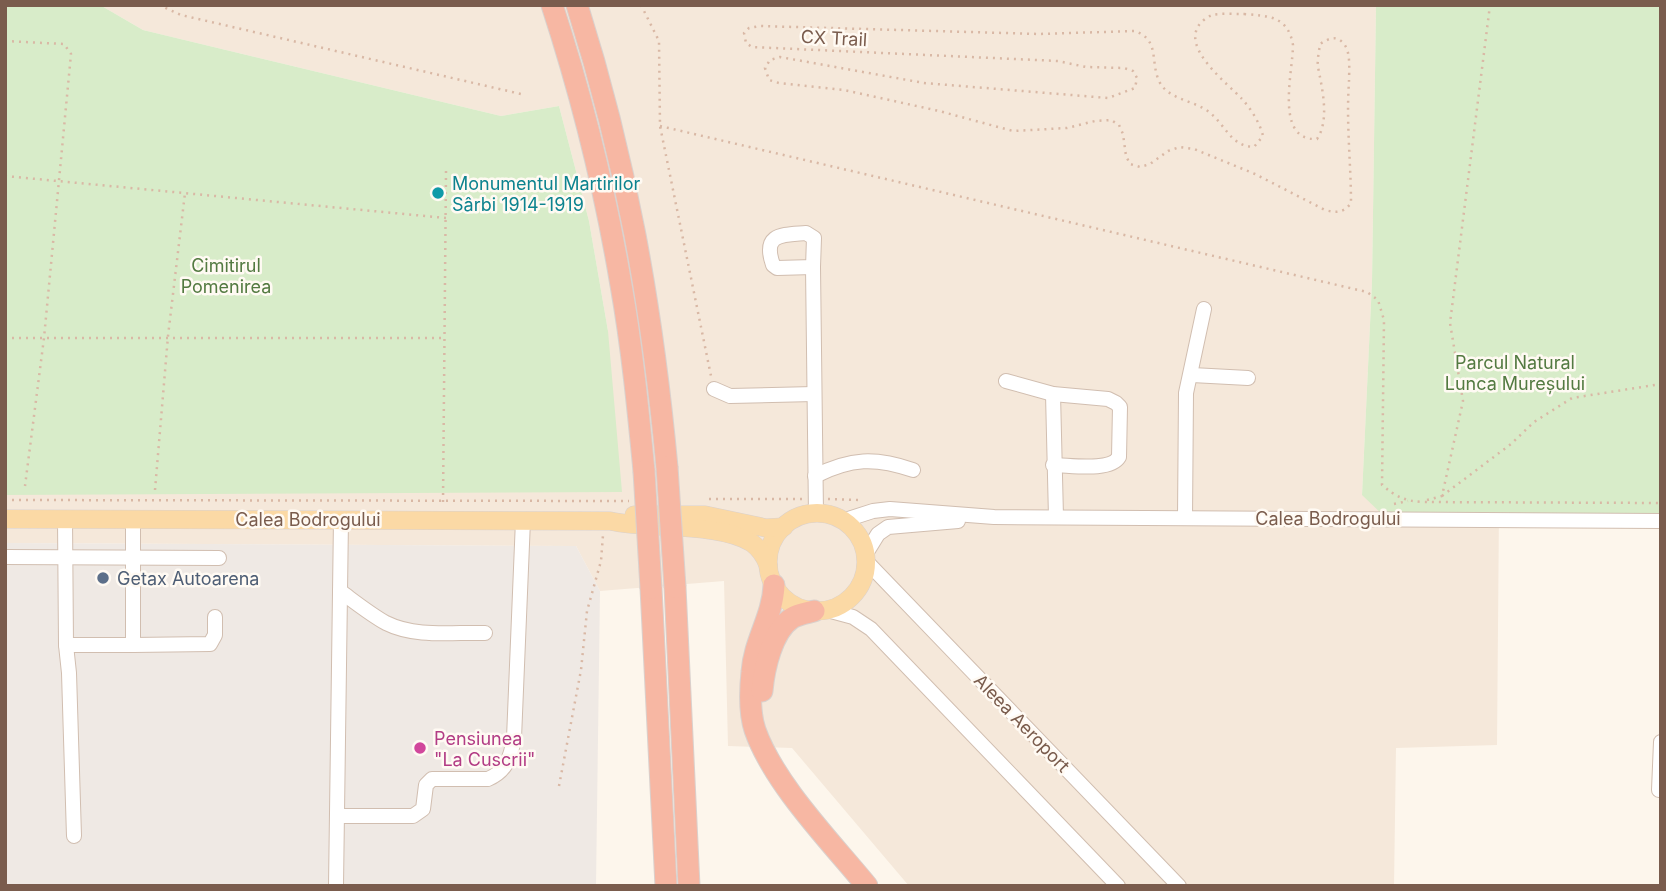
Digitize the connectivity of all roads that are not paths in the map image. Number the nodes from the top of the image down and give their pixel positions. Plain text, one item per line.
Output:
1 (552, 5) edge
2 (577, 5) edge
3 (813, 267) dead end
4 (1204, 309) dead end
5 (1192, 375) junction
6 (1248, 379) dead end
7 (1006, 382) dead end
8 (714, 389) road end
9 (814, 394) junction
10 (1053, 394) junction
11 (1053, 465) junction
12 (913, 470) dead end
13 (815, 476) junction
14 (814, 504) junction
15 (994, 517) junction
16 (1056, 517) junction
17 (1185, 517) junction
18 (5, 519) edge
19 (65, 519) junction
20 (133, 519) junction
21 (341, 519) junction
22 (523, 520) junction
23 (607, 521) junction
24 (842, 521) junction
25 (1661, 521) edge
26 (784, 527) junction
27 (5, 557) edge
28 (65, 557) junction
29 (133, 558) junction
30 (219, 558) dead end
31 (865, 558) junction
32 (771, 575) junction
33 (340, 591) junction
34 (821, 610) junction
35 (215, 617) dead end
36 (485, 633) dead end
37 (66, 645) junction
38 (133, 645) junction
39 (1661, 742) edge
40 (770, 758) junction
41 (1659, 790) dead end
42 (337, 816) junction
43 (74, 836) dead end
44 (336, 886) edge
45 (666, 886) edge
46 (689, 886) edge
47 (867, 886) edge
48 (1118, 886) edge
49 (1179, 886) edge

1 - 45 highway, bridge
2 - 46 highway, bridge
3 - 9 street
4 - 5 street
5 - 6 street
5 - 17 street
7 - 10 street
8 - 9 street
9 - 13 street
10 - 11 street
10 - 11 street
11 - 16 street
12 - 13 street
13 - 14 street
14 - 24 main road, Calea Bodrogului
14 - 26 main road, Calea Bodrogului
15 - 16 street, Calea Bodrogului
15 - 24 street, Calea Bodrogului
15 - 31 street, Calea Bodrogului
16 - 17 street, Calea Bodrogului
17 - 25 street, Calea Bodrogului
18 - 19 main road, Calea Bodrogului
19 - 20 main road, Calea Bodrogului
19 - 28 street
20 - 21 main road, Calea Bodrogului
20 - 29 street
21 - 22 main road, Calea Bodrogului
21 - 33 street
22 - 23 main road, Calea Bodrogului
22 - 42 street
23 - 26 main road, Calea Bodrogului
23 - 32 main road, Calea Bodrogului
24 - 31 main road
26 - 32 main road
27 - 28 street
28 - 29 street
28 - 37 street
29 - 30 street
29 - 38 street
31 - 34 main road, Calea Bodrogului
31 - 49 street, Aleea Aeroport
32 - 34 main road, Calea Bodrogului
32 - 40 highway
33 - 36 street
33 - 42 street
34 - 40 highway
34 - 48 street
35 - 38 street
37 - 38 street
37 - 43 street
39 - 41 street
40 - 47 highway
42 - 44 street

